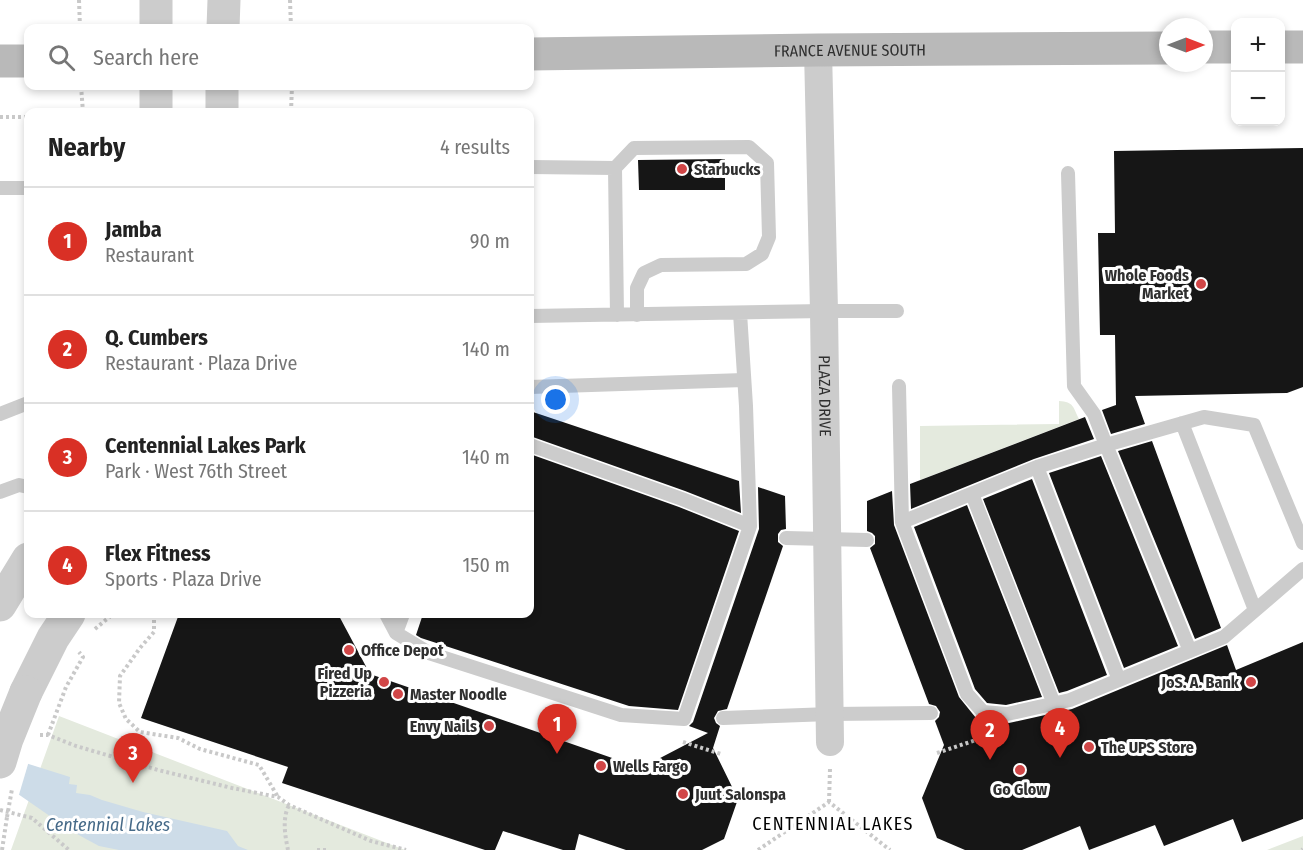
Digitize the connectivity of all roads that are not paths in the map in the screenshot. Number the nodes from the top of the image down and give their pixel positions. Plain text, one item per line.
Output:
1 (156, 0) edge
2 (224, 0) edge
3 (156, 24) edge
4 (223, 24) edge
5 (1213, 47) edge
6 (1231, 47) edge
7 (1285, 47) edge
8 (1303, 47) edge
9 (1159, 48) edge
10 (818, 50) junction
11 (534, 54) edge
12 (0, 61) edge
13 (24, 61) edge
14 (156, 90) edge
15 (222, 90) edge
16 (156, 108) edge
17 (222, 108) edge
18 (534, 167) edge
19 (615, 168) junction
20 (1068, 173) dead end
21 (0, 188) edge
22 (24, 188) edge
23 (824, 311) junction
24 (897, 311) dead end
25 (740, 313) junction
26 (617, 315) junction
27 (637, 315) junction
28 (534, 316) edge
29 (744, 380) junction
30 (899, 386) dead end
31 (534, 387) edge
32 (24, 405) edge
33 (0, 414) edge
34 (1182, 423) junction
35 (1106, 444) junction
36 (534, 446) edge
37 (1037, 466) junction
38 (24, 486) edge
39 (0, 492) edge
40 (972, 494) junction
41 (902, 522) junction
42 (750, 526) junction
43 (786, 538) dead end
44 (828, 539) junction
45 (867, 540) dead end
46 (1303, 543) edge
47 (24, 566) edge
48 (1303, 569) edge
49 (0, 605) edge
50 (1255, 610) junction
51 (66, 618) edge
52 (388, 618) edge
53 (402, 618) edge
54 (396, 633) junction
55 (1190, 651) junction
56 (1119, 680) junction
57 (1054, 704) junction
58 (931, 713) dead end
59 (830, 714) junction
60 (723, 718) dead end
61 (830, 742) dead end
62 (0, 762) edge

1 - 3 street
2 - 4 street
5 - 6 main road
7 - 8 main road
9 - 10 main road, FRANCE AVENUE SOUTH
10 - 11 main road, FRANCE AVENUE SOUTH
10 - 23 street, PLAZA DRIVE
12 - 13 main road
14 - 16 street
15 - 17 street
18 - 19 lane
19 - 26 lane
19 - 27 lane
20 - 35 lane
21 - 22 lane
23 - 24 lane
23 - 25 lane
23 - 44 street, PLAZA DRIVE
25 - 27 lane
25 - 29 lane
26 - 27 lane
26 - 28 lane
29 - 31 lane
29 - 42 lane
30 - 41 lane
32 - 33 lane
34 - 35 lane
34 - 46 lane
34 - 50 lane
35 - 37 lane
35 - 55 lane
36 - 42 lane
37 - 40 lane
37 - 56 lane
38 - 39 lane
40 - 41 lane
40 - 57 lane
41 - 57 lane
42 - 54 lane
43 - 44 lane
44 - 45 lane
44 - 59 street, PLAZA DRIVE
47 - 49 street
48 - 50 lane
50 - 55 lane
51 - 62 street, bridge
52 - 54 lane
53 - 54 lane
55 - 56 lane
56 - 57 lane
58 - 59 lane
59 - 60 lane
59 - 61 street, PLAZA DRIVE

